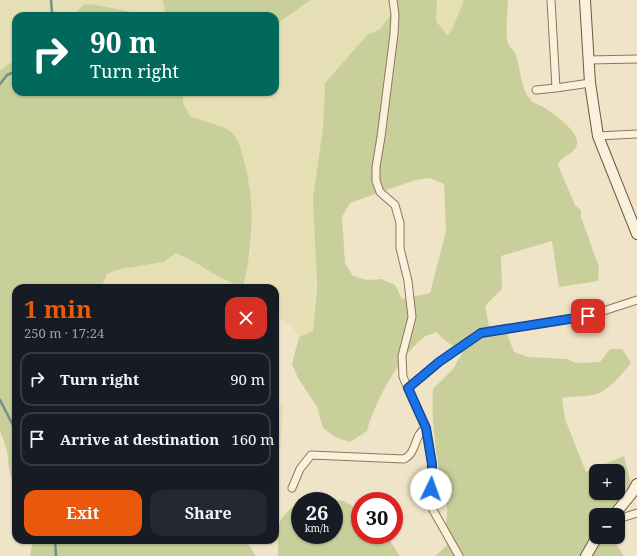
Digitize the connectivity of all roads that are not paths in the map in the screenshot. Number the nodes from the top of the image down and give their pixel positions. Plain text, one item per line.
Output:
1 (393, 0) edge
2 (551, 0) edge
3 (585, 0) edge
4 (588, 60) junction
5 (637, 60) edge
6 (590, 83) junction
7 (556, 88) junction
8 (536, 90) dead end
9 (637, 134) edge
10 (598, 136) junction
11 (636, 229) edge
12 (637, 300) edge
13 (408, 388) junction
14 (426, 428) junction
15 (637, 484) edge
16 (292, 488) dead end
17 (620, 508) edge
18 (637, 513) edge
19 (625, 517) edge
20 (594, 544) edge
21 (459, 556) edge
22 (586, 556) edge

1 - 13 street
2 - 7 street
3 - 4 street
4 - 5 street
4 - 6 street
6 - 7 street
6 - 10 street
7 - 8 street
9 - 10 street
10 - 11 street
12 - 13 street
13 - 14 street
14 - 16 street
14 - 21 street
15 - 17 street
18 - 19 street
20 - 22 street

